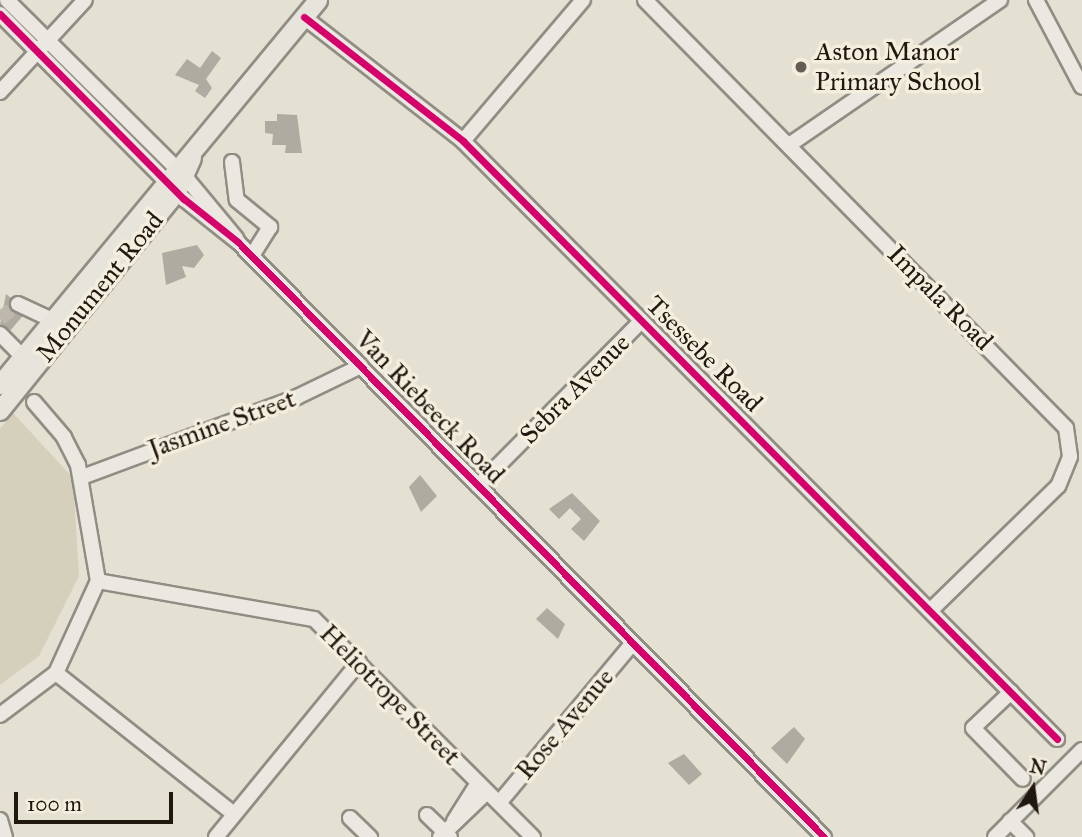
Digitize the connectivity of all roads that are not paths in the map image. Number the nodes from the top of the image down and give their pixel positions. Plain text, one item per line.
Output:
1 (8, 0) edge
2 (85, 0) edge
3 (318, 0) edge
4 (583, 0) edge
5 (645, 0) edge
6 (1000, 0) edge
7 (1036, 0) edge
8 (0, 14) edge
9 (304, 17) junction
10 (41, 44) junction
11 (1082, 87) edge
12 (0, 92) edge
13 (463, 141) junction
14 (789, 145) junction
15 (232, 162) dead end
16 (176, 180) junction
17 (252, 256) junction
18 (18, 304) dead end
19 (53, 320) junction
20 (641, 321) junction
21 (0, 334) edge
22 (23, 357) junction
23 (360, 366) junction
24 (6, 381) edge
25 (34, 402) dead end
26 (0, 411) edge
27 (82, 477) junction
28 (478, 486) junction
29 (98, 581) junction
30 (931, 610) junction
31 (631, 645) junction
32 (359, 662) junction
33 (56, 673) junction
34 (1011, 692) junction
35 (0, 715) edge
36 (1057, 739) dead end
37 (1082, 750) edge
38 (1023, 779) dead end
39 (483, 787) junction
40 (499, 803) junction
41 (234, 814) junction
42 (427, 815) dead end
43 (351, 818) dead end
44 (0, 820) edge
45 (1010, 821) junction
46 (447, 832) edge
47 (5, 837) edge
48 (216, 837) edge
49 (370, 837) edge
50 (533, 837) edge
51 (824, 837) edge
52 (995, 837) edge
53 (1026, 837) edge

1 - 10 street, Van Riebeeck Road
2 - 10 street
3 - 9 main road, Monument Road
4 - 13 street
5 - 14 street, Impala Road
6 - 14 street
7 - 11 street
8 - 10 street, Van Riebeeck Road
9 - 13 street, Tsessebe Road
9 - 16 main road, Monument Road
10 - 12 street
10 - 16 street, Van Riebeeck Road
13 - 20 street, Tsessebe Road
14 - 30 street, Impala Road
15 - 17 street
16 - 17 street, Van Riebeeck Road
16 - 19 main road, Monument Road
16 - 24 main road, Monument Road
17 - 23 street, Van Riebeeck Road
18 - 19 street
19 - 22 main road, Monument Road
20 - 28 street, Sebra Avenue
20 - 30 street, Tsessebe Road
21 - 22 street
22 - 24 main road, Monument Road
23 - 27 street, Jasmine Street
23 - 28 street, Van Riebeeck Road
24 - 26 main road, Monument Road
25 - 27 street
27 - 29 street
28 - 31 street, Van Riebeeck Road
29 - 32 street, Heliotrope Street
29 - 33 street
30 - 34 street, Tsessebe Road
31 - 40 street, Rose Avenue
31 - 51 street, Van Riebeeck Road
32 - 39 street, Heliotrope Street
32 - 41 street
33 - 35 street
33 - 41 street
34 - 36 street, Tsessebe Road
34 - 38 street
37 - 45 street
39 - 40 street, Heliotrope Street
39 - 46 street
40 - 50 street, Heliotrope Street
41 - 48 street
42 - 46 street
43 - 49 street
44 - 47 street
45 - 52 street
45 - 53 street

